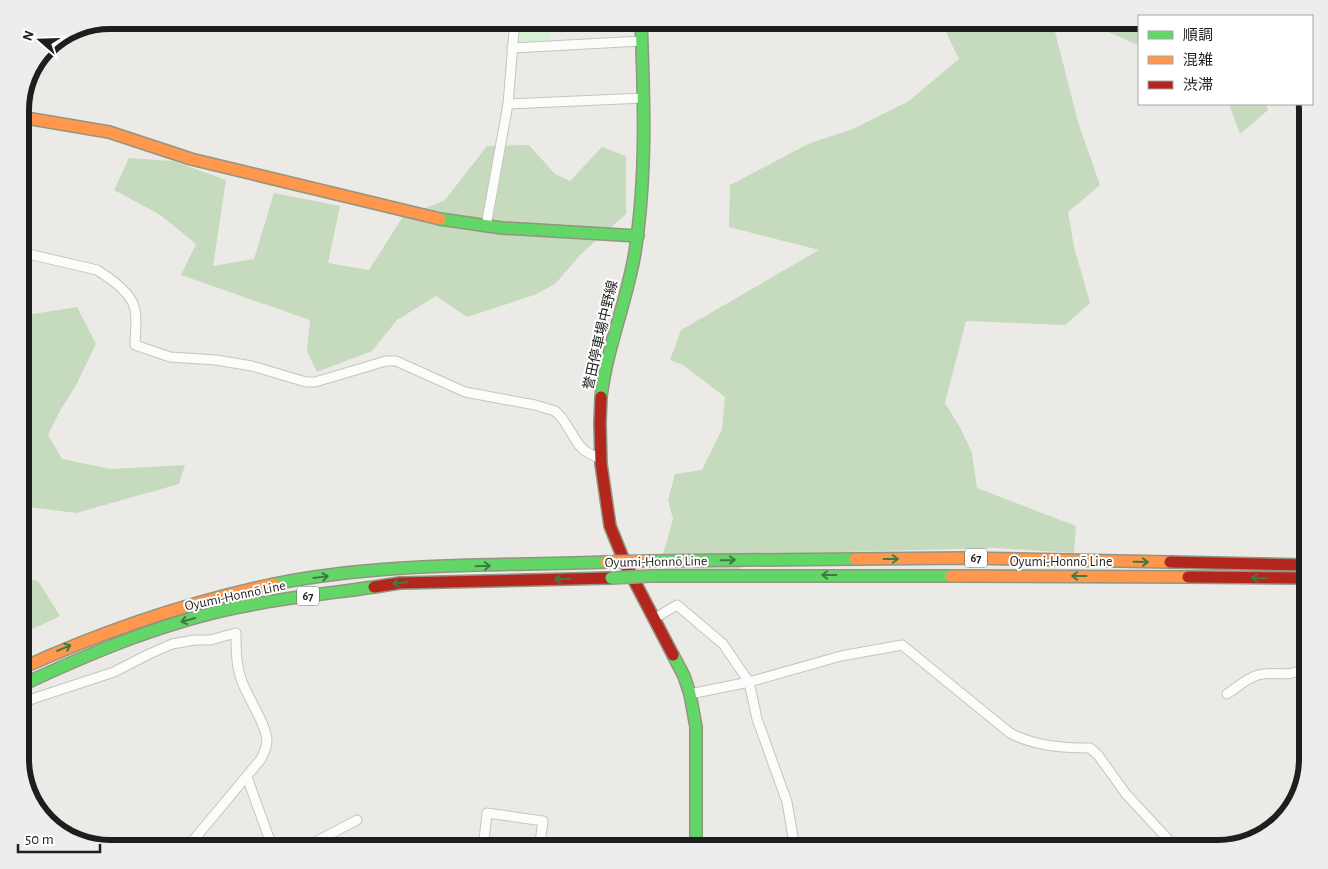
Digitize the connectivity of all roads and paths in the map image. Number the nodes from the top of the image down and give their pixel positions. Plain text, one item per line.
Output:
1 (513, 29) edge
2 (641, 29) edge
3 (642, 42) junction
4 (512, 48) junction
5 (644, 98) junction
6 (508, 104) junction
7 (29, 119) edge
8 (486, 226) junction
9 (638, 236) junction
10 (29, 254) edge
11 (600, 459) junction
12 (1299, 565) edge
13 (1299, 578) edge
14 (655, 618) junction
15 (29, 665) edge
16 (1299, 672) edge
17 (29, 682) edge
18 (748, 682) junction
19 (690, 694) junction
20 (1227, 694) dead end
21 (29, 700) edge
22 (246, 777) junction
23 (357, 820) dead end
24 (194, 840) edge
25 (270, 840) edge
26 (319, 840) edge
27 (484, 840) edge
28 (540, 840) edge
29 (696, 840) edge
30 (793, 840) edge
31 (1169, 840) edge

1 - 4 street
2 - 3 main road, 誉田停車場中野線
3 - 4 street
3 - 5 main road, 誉田停車場中野線
4 - 6 street
5 - 6 street
5 - 9 main road, 誉田停車場中野線
6 - 8 street
7 - 8 main road
8 - 9 main road
9 - 11 main road, 誉田停車場中野線
10 - 11 street
11 - 14 main road, 誉田停車場中野線
15 -> 12 main road, Oyumi-Honnō Line / 67, bridge
13 -> 17 main road, Oyumi-Honnō Line / 67, bridge
14 - 18 street
14 - 19 main road, 誉田停車場中野線
16 - 20 street
18 - 19 street
18 - 30 street
18 - 31 street
19 - 29 main road, 誉田停車場中野線
21 - 22 street
22 - 24 street
22 - 25 street
23 - 26 street
27 - 28 street

